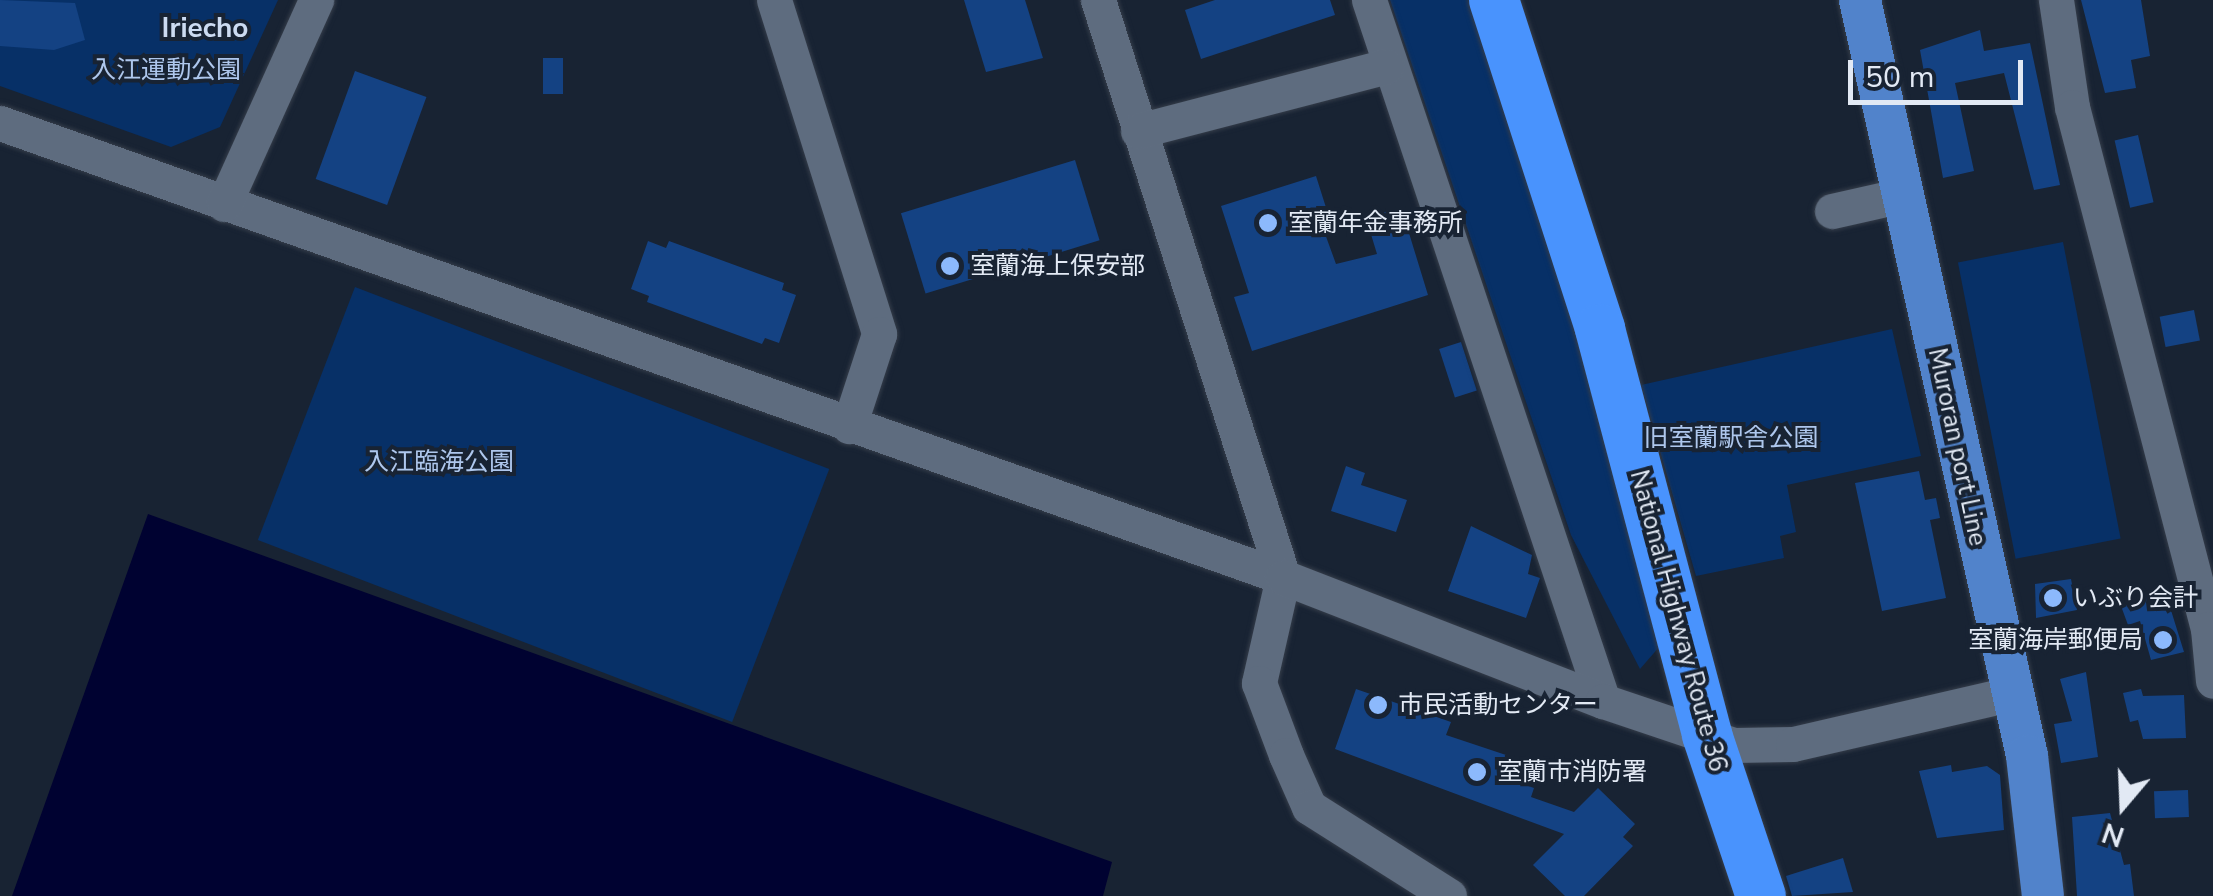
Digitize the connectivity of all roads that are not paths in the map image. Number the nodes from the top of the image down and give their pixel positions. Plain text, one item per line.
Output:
1 (316, 0) edge
2 (774, 0) edge
3 (1098, 0) edge
4 (1369, 0) edge
5 (1494, 0) edge
6 (1860, 0) edge
7 (2056, 0) edge
8 (1387, 66) junction
9 (0, 123) edge
10 (1138, 131) junction
11 (1903, 195) junction
12 (224, 204) junction
13 (1832, 211) dead end
14 (849, 426) junction
15 (2200, 547) edge
16 (1283, 576) junction
17 (2213, 681) edge
18 (2010, 694) junction
19 (1603, 702) junction
20 (1706, 735) junction
21 (1441, 893) edge
22 (1761, 896) edge
23 (2043, 896) edge

1 - 12 street
2 - 14 street
3 - 10 street
4 - 8 street
5 - 20 highway, National Highway Route 36
6 - 11 main road, Muroran port Line
7 - 15 street
8 - 10 street
8 - 19 street
9 - 12 street
10 - 16 street
11 - 13 street
11 - 18 main road, Muroran port Line
12 - 14 street
14 - 16 street
15 - 17 street
16 - 19 street
16 - 21 street
18 - 20 street
18 - 23 main road, Muroran port Line
19 - 20 street
20 - 22 highway, National Highway Route 36

